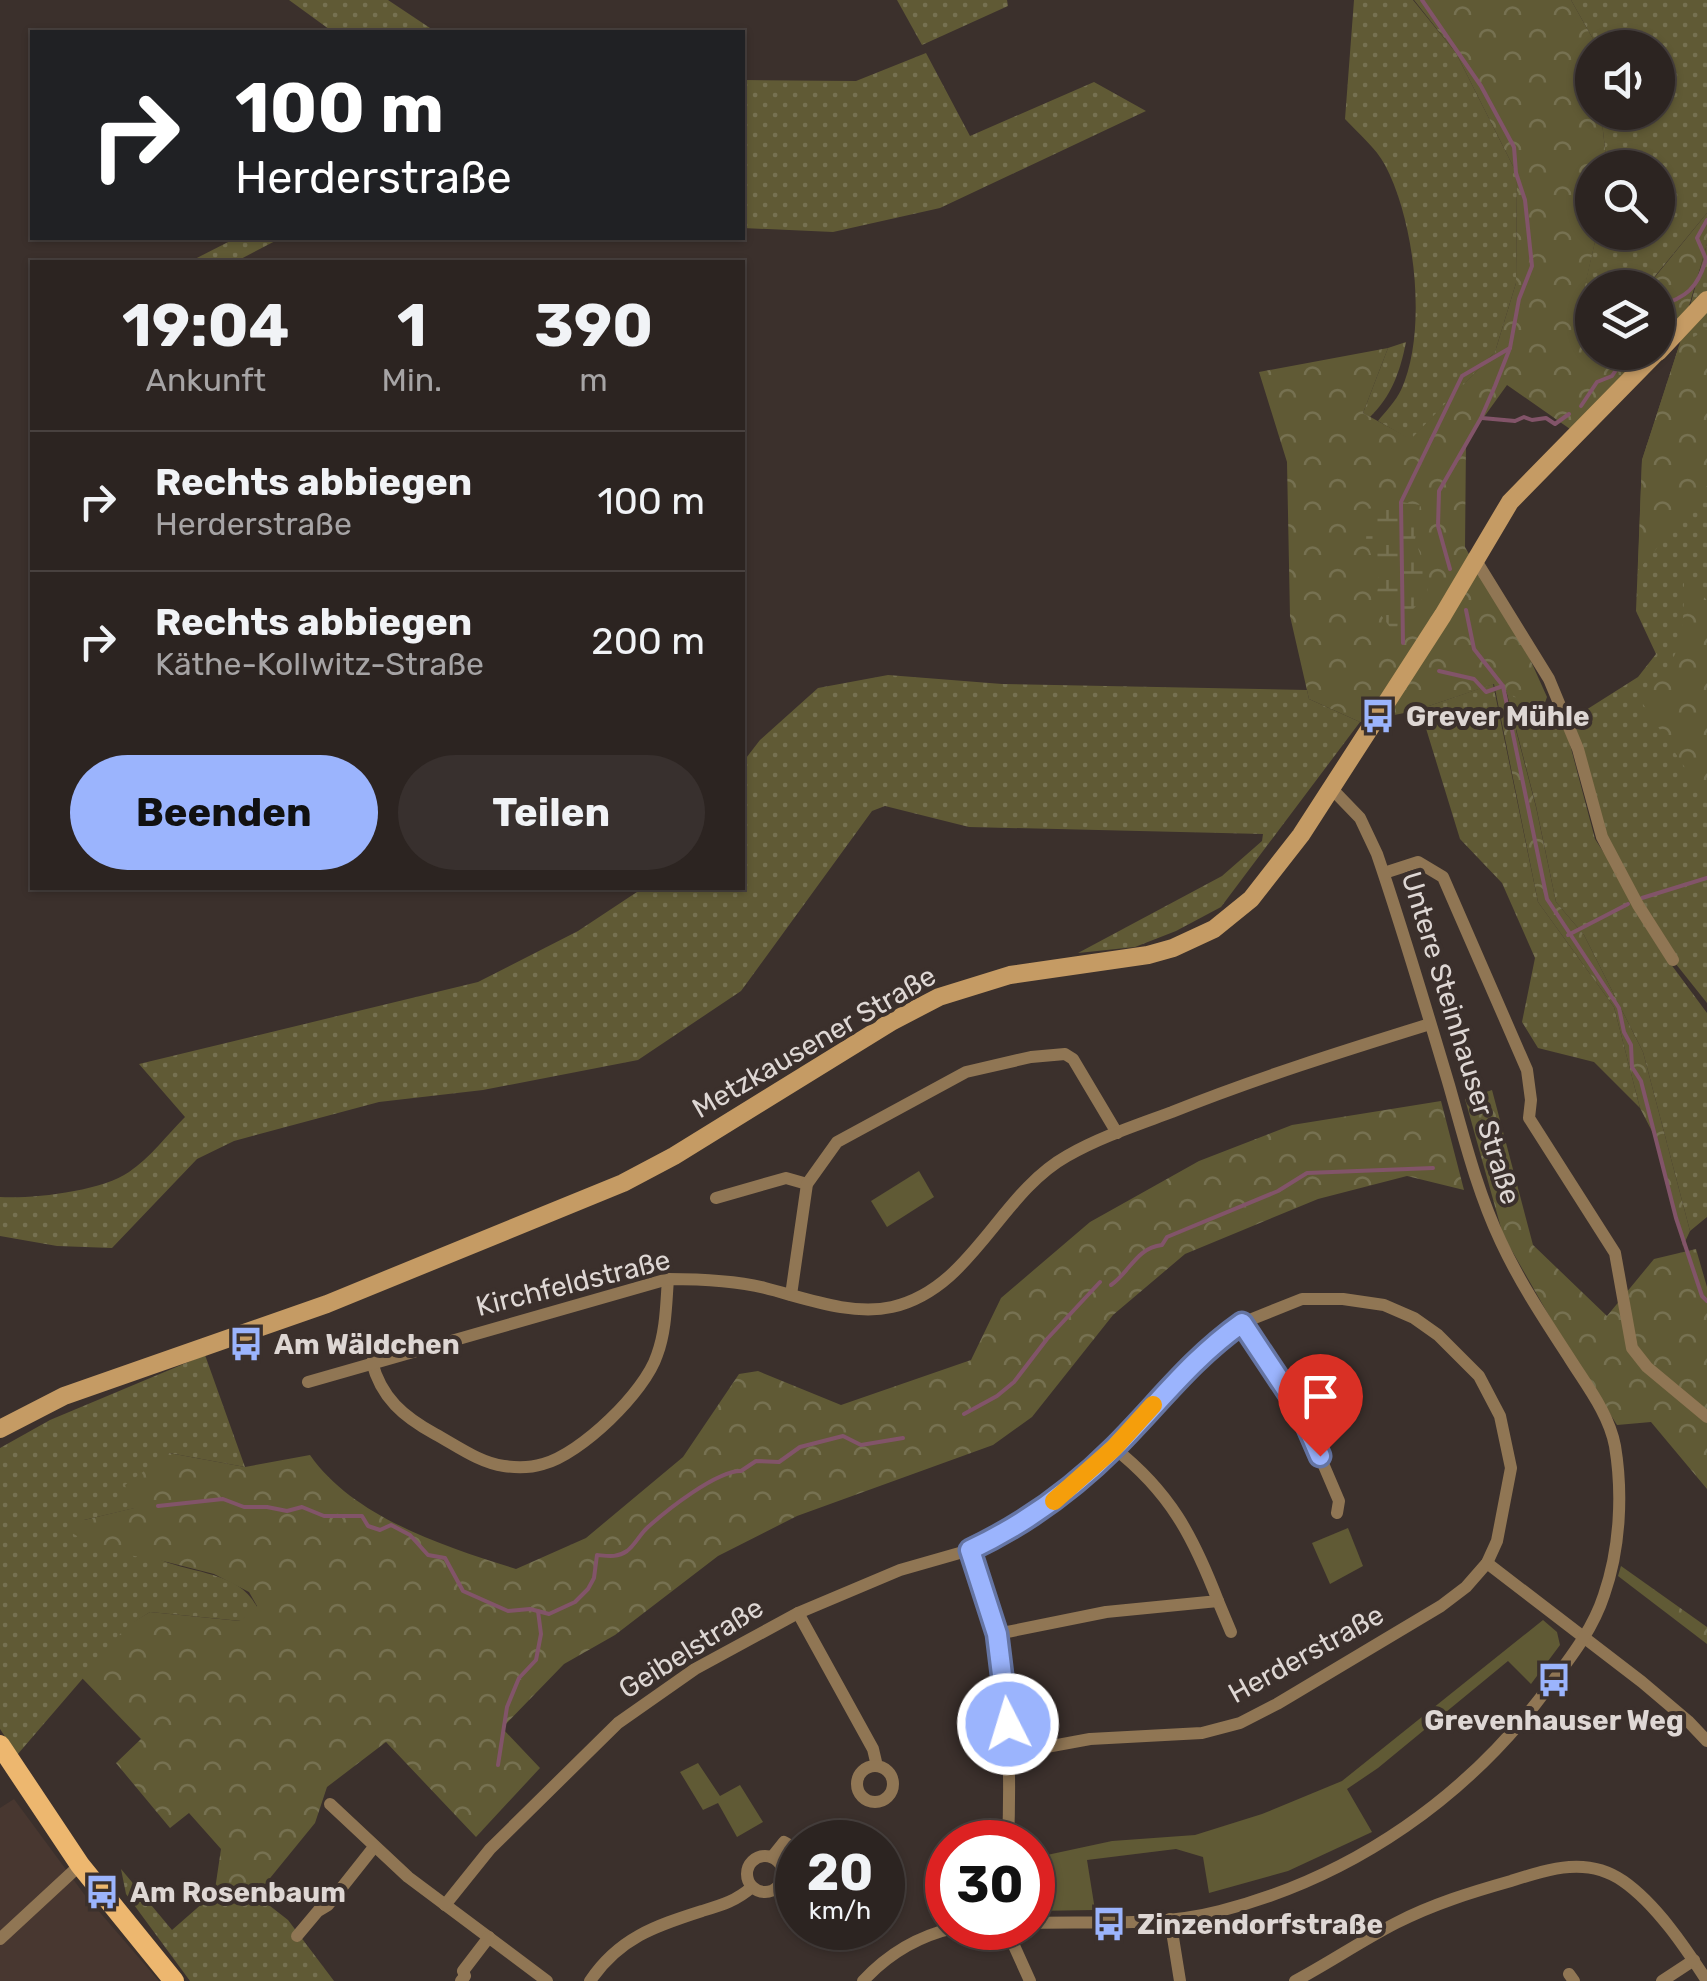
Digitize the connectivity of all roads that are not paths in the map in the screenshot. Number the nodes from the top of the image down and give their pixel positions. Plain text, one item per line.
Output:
1 (1707, 300) edge
2 (1675, 333) edge
3 (1639, 370) edge
4 (1475, 559) junction
5 (1332, 789) junction
6 (1384, 873) junction
7 (1673, 960) dead end
8 (1430, 1024) junction
9 (1117, 1133) junction
10 (807, 1184) junction
11 (716, 1198) dead end
12 (668, 1279) junction
13 (791, 1295) junction
14 (1242, 1323) junction
15 (372, 1362) junction
16 (308, 1382) dead end
17 (1707, 1417) edge
18 (0, 1429) edge
19 (1114, 1448) junction
20 (1337, 1513) dead end
21 (970, 1550) junction
22 (1487, 1563) junction
23 (1218, 1601) junction
24 (798, 1612) junction
25 (1231, 1632) dead end
26 (997, 1634) junction
27 (1584, 1639) junction
28 (1707, 1741) edge
29 (0, 1745) edge
30 (1009, 1754) junction
31 (877, 1766) dead end
32 (330, 1804) dead end
33 (1008, 1820) edge
34 (374, 1847) junction
35 (775, 1854) edge
36 (772, 1858) junction
37 (80, 1864) junction
38 (752, 1888) junction
39 (445, 1905) junction
40 (1170, 1920) junction
41 (1055, 1923) edge
42 (296, 1936) dead end
43 (489, 1937) junction
44 (925, 1937) edge
45 (0, 1939) edge
46 (1016, 1950) edge
47 (1694, 1960) junction
48 (174, 1981) edge
49 (461, 1981) edge
50 (547, 1981) edge
51 (590, 1981) edge
52 (863, 1981) edge
53 (1030, 1981) edge
54 (1180, 1981) edge
55 (1295, 1981) edge
56 (1662, 1981) edge
57 (1707, 1981) edge

1 - 2 main road, Metzkausener Straße
3 - 4 main road, Metzkausener Straße
4 - 5 main road, Metzkausener Straße
4 - 7 street
5 - 6 street, Untere Steinhauser Straße
5 - 18 main road, Metzkausener Straße
6 - 8 street, Untere Steinhauser Straße
6 - 17 street
8 - 9 street, Kirchfeldstraße
8 - 27 street, Untere Steinhauser Straße
9 - 10 street
9 - 13 street, Kirchfeldstraße
10 - 11 street
10 - 13 street
12 - 13 street, Kirchfeldstraße
12 - 15 street, Kirchfeldstraße
12 - 15 street
14 - 19 street, Herderstraße
14 - 20 street
14 - 22 street, Herderstraße
15 - 16 street, Kirchfeldstraße
19 - 21 street, Herderstraße
19 - 23 street
21 - 24 street, Geibelstraße
21 - 26 street
22 - 27 street
22 - 30 street, Herderstraße
23 - 25 street
23 - 26 street
24 - 31 street
24 - 39 street, Geibelstraße
26 - 30 street
27 - 28 street
27 - 40 street, Untere Steinhauser Straße
29 - 37 main road
30 - 33 street
32 - 34 street
34 - 39 street
34 - 42 street
35 - 36 street
36 - 38 street
36 - 38 street
37 - 45 street
37 - 48 main road
38 - 51 street
39 - 43 street
40 - 41 street, Untere Steinhauser Straße
40 - 54 street
43 - 49 street
43 - 50 street
44 - 52 street
46 - 53 street
47 - 55 street
47 - 56 street
47 - 57 street

